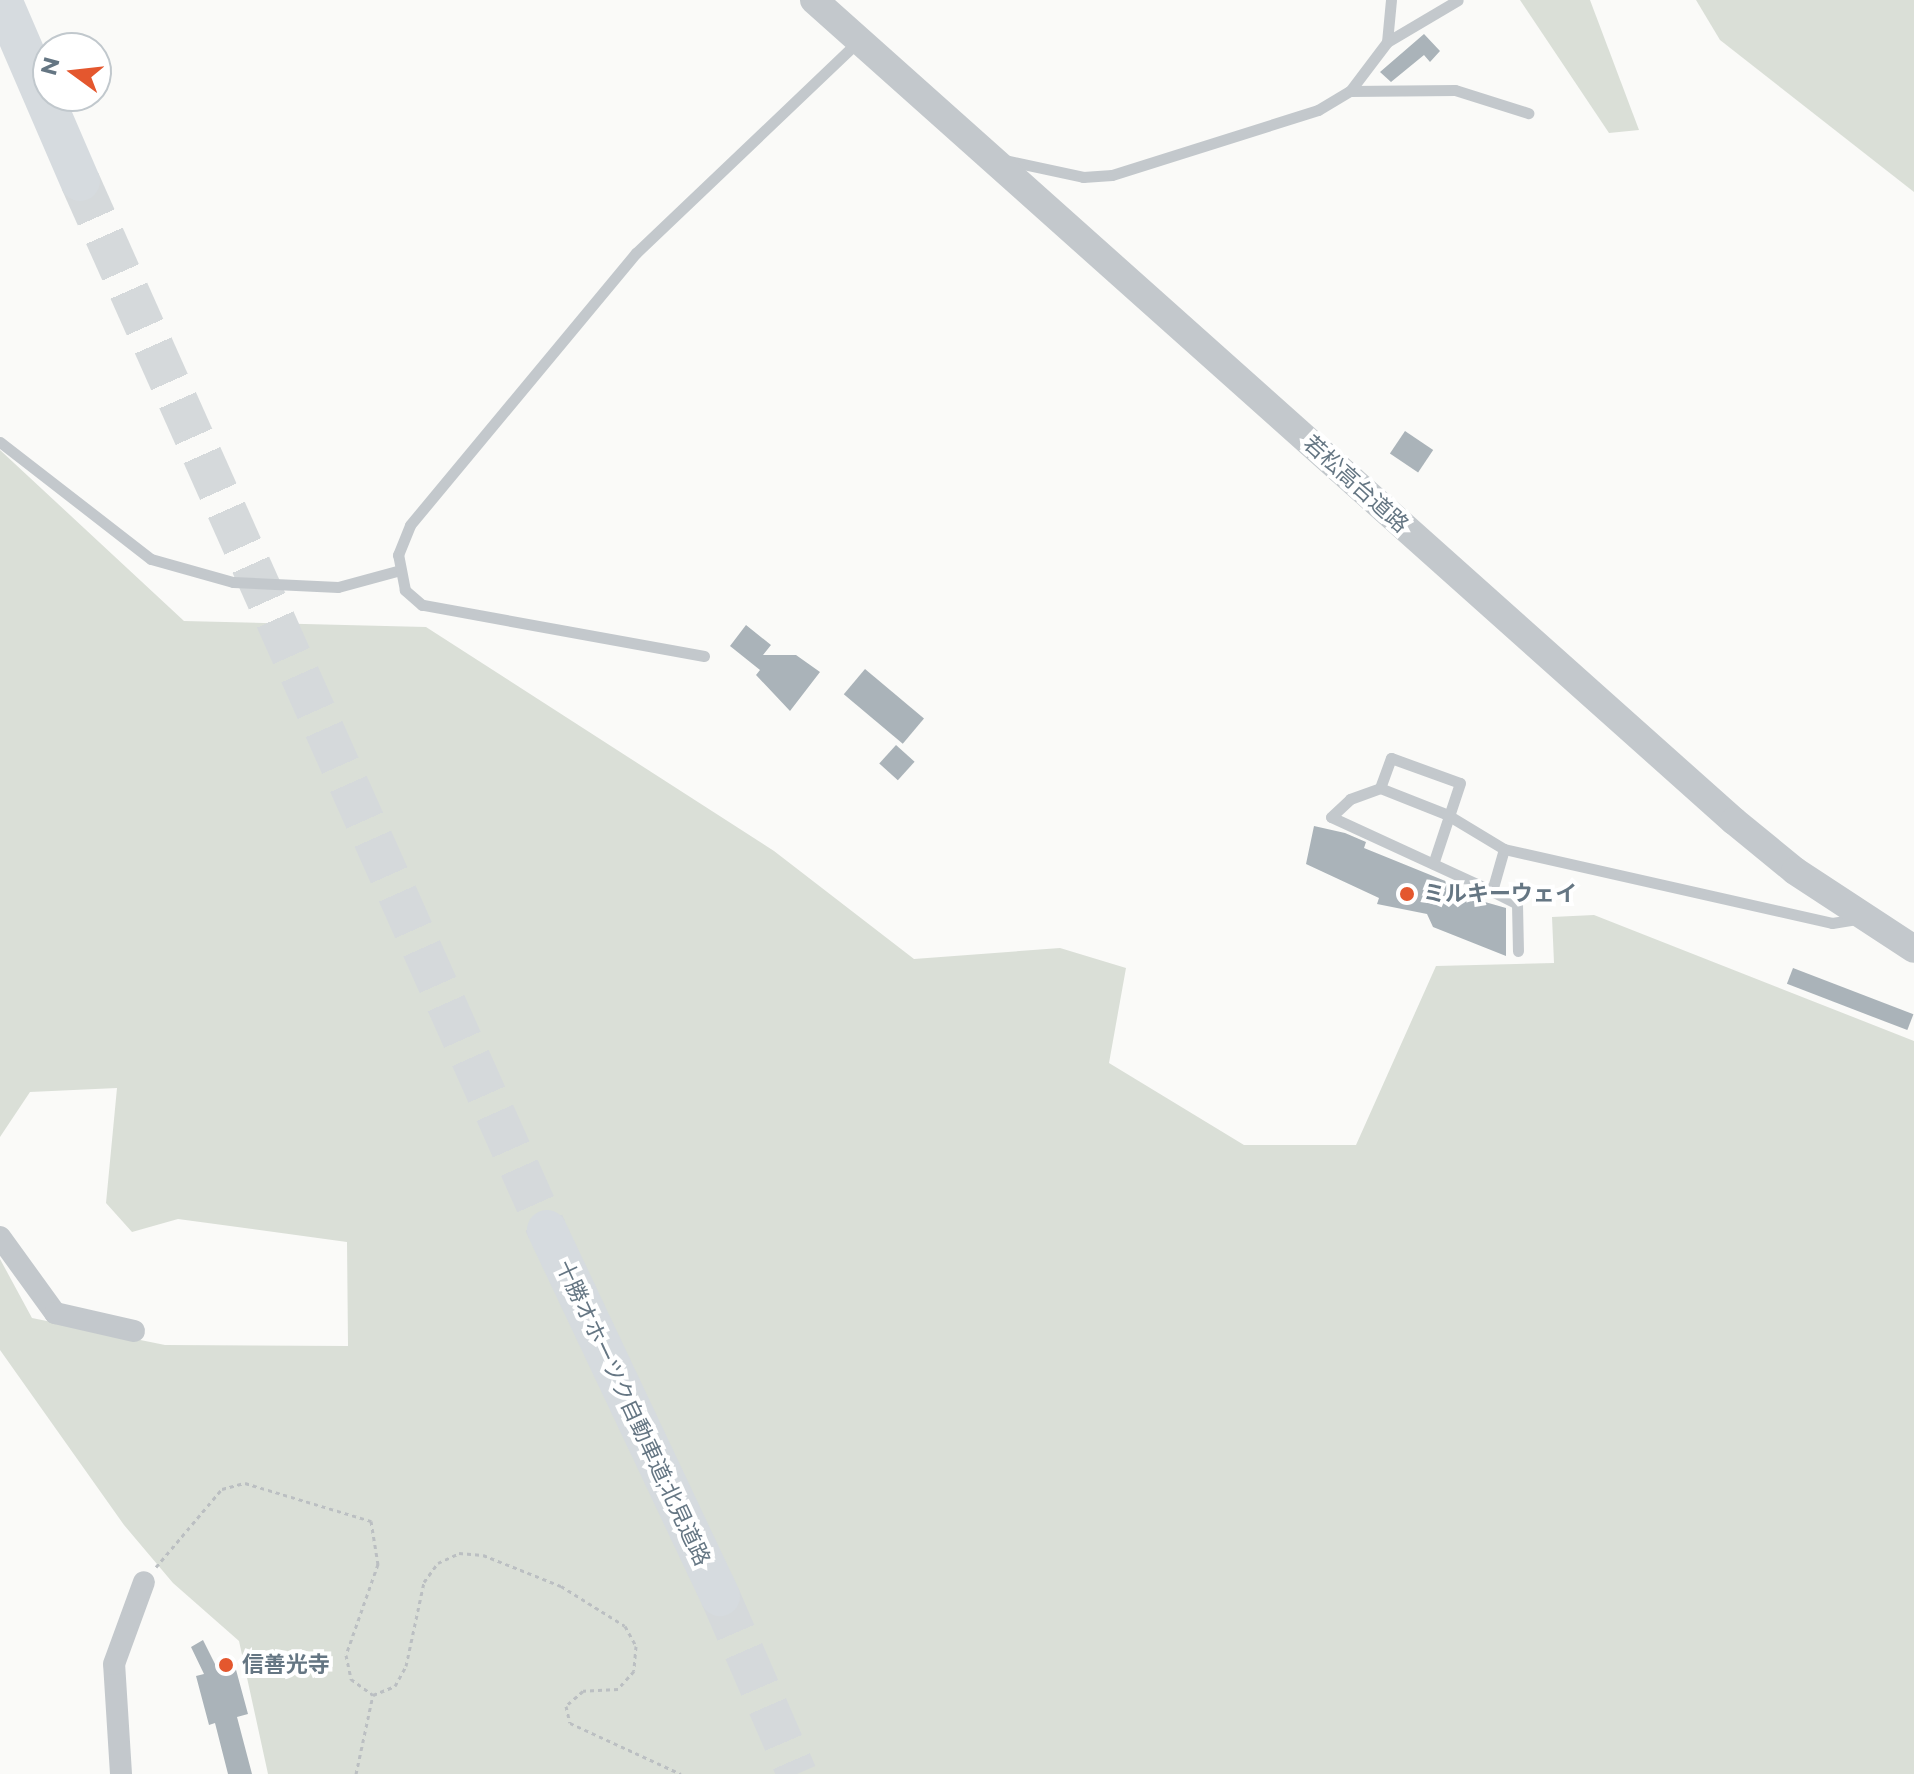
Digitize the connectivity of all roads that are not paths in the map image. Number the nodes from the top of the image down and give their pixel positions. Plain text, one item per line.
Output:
1 (2, 0) edge
2 (814, 0) edge
3 (1391, 0) edge
4 (1458, 0) edge
5 (0, 13) edge
6 (859, 40) junction
7 (1387, 42) junction
8 (1350, 91) junction
9 (1528, 113) dead end
10 (57, 127) junction
11 (991, 157) junction
12 (80, 181) tunnel mouth
13 (0, 442) edge
14 (397, 571) junction
15 (704, 656) dead end
16 (1380, 788) junction
17 (1446, 814) junction
18 (1504, 849) junction
19 (1433, 864) junction
20 (1492, 891) junction
21 (1861, 918) junction
22 (1914, 949) edge
23 (1518, 951) dead end
24 (547, 1230) tunnel mouth
25 (0, 1237) edge
26 (134, 1331) dead end
27 (144, 1582) road end
28 (720, 1596) tunnel mouth
29 (121, 1774) edge

1 - 10 highway
2 - 6 street, 若松高台道路
3 - 7 lane
4 - 7 lane
5 - 10 highway
6 - 11 street, 若松高台道路
6 - 14 lane
7 - 8 lane
8 - 9 lane
8 - 11 lane
10 - 12 highway
11 - 21 street, 若松高台道路
13 - 14 lane
14 - 15 lane
16 - 17 lane
16 - 17 lane
16 - 19 lane
17 - 18 lane
17 - 19 lane
18 - 20 lane
18 - 21 lane
19 - 20 lane
20 - 23 lane
21 - 22 street, 若松高台道路
24 - 28 highway, 十勝オホーツク自動車道;北見道路
25 - 26 street
27 - 29 street

